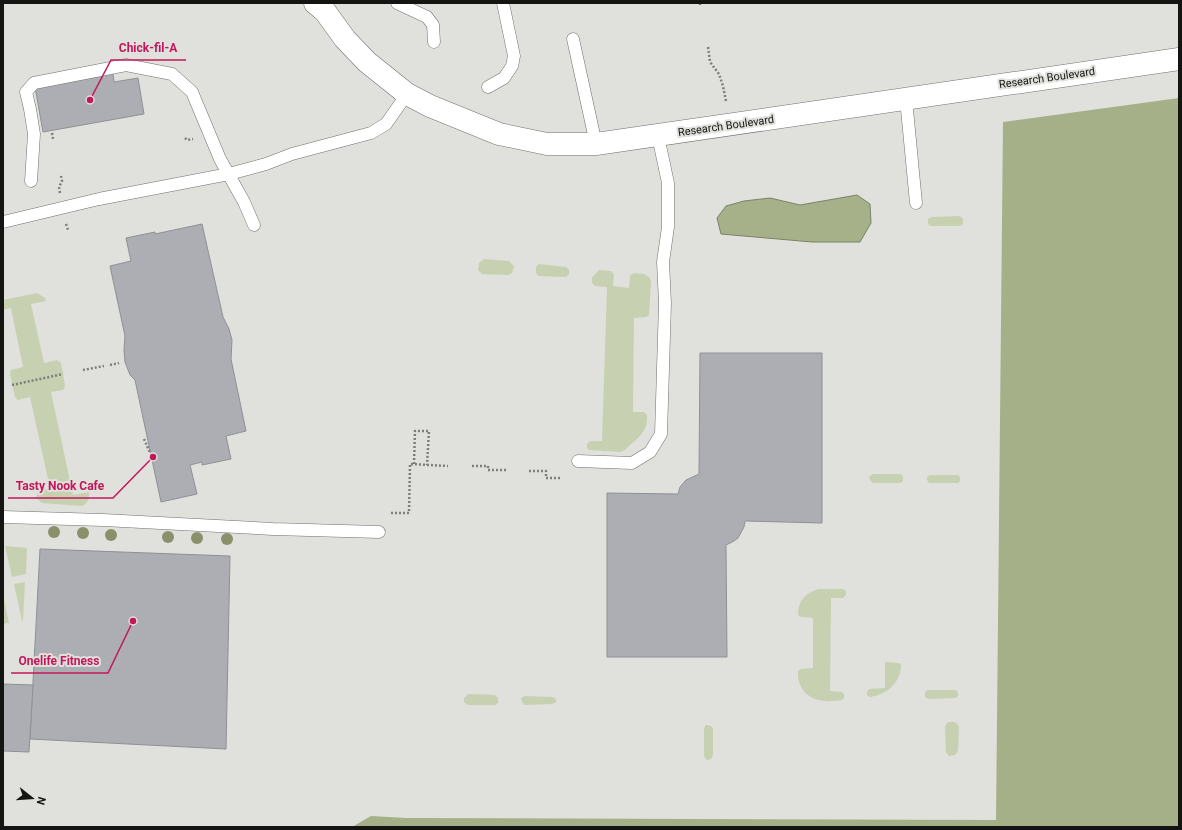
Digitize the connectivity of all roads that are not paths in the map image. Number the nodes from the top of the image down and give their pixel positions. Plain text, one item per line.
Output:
1 (397, 3) edge
2 (503, 3) edge
3 (319, 5) edge
4 (573, 39) dead end
5 (434, 42) dead end
6 (1179, 58) edge
7 (488, 87) dead end
8 (407, 94) junction
9 (906, 99) junction
10 (658, 136) junction
11 (596, 144) junction
12 (229, 174) junction
13 (31, 181) dead end
14 (916, 203) dead end
15 (3, 222) edge
16 (254, 224) dead end
17 (578, 461) dead end
18 (3, 516) edge
19 (379, 532) dead end

1 - 5 lane
2 - 7 lane
3 - 8 street, Research Boulevard
4 - 11 lane
6 - 9 street, Research Boulevard
8 - 11 street, Research Boulevard
8 - 12 lane
9 - 10 street, Research Boulevard
9 - 14 lane
10 - 11 street, Research Boulevard
10 - 17 lane
12 - 13 lane
12 - 15 lane
12 - 16 lane
18 - 19 lane

